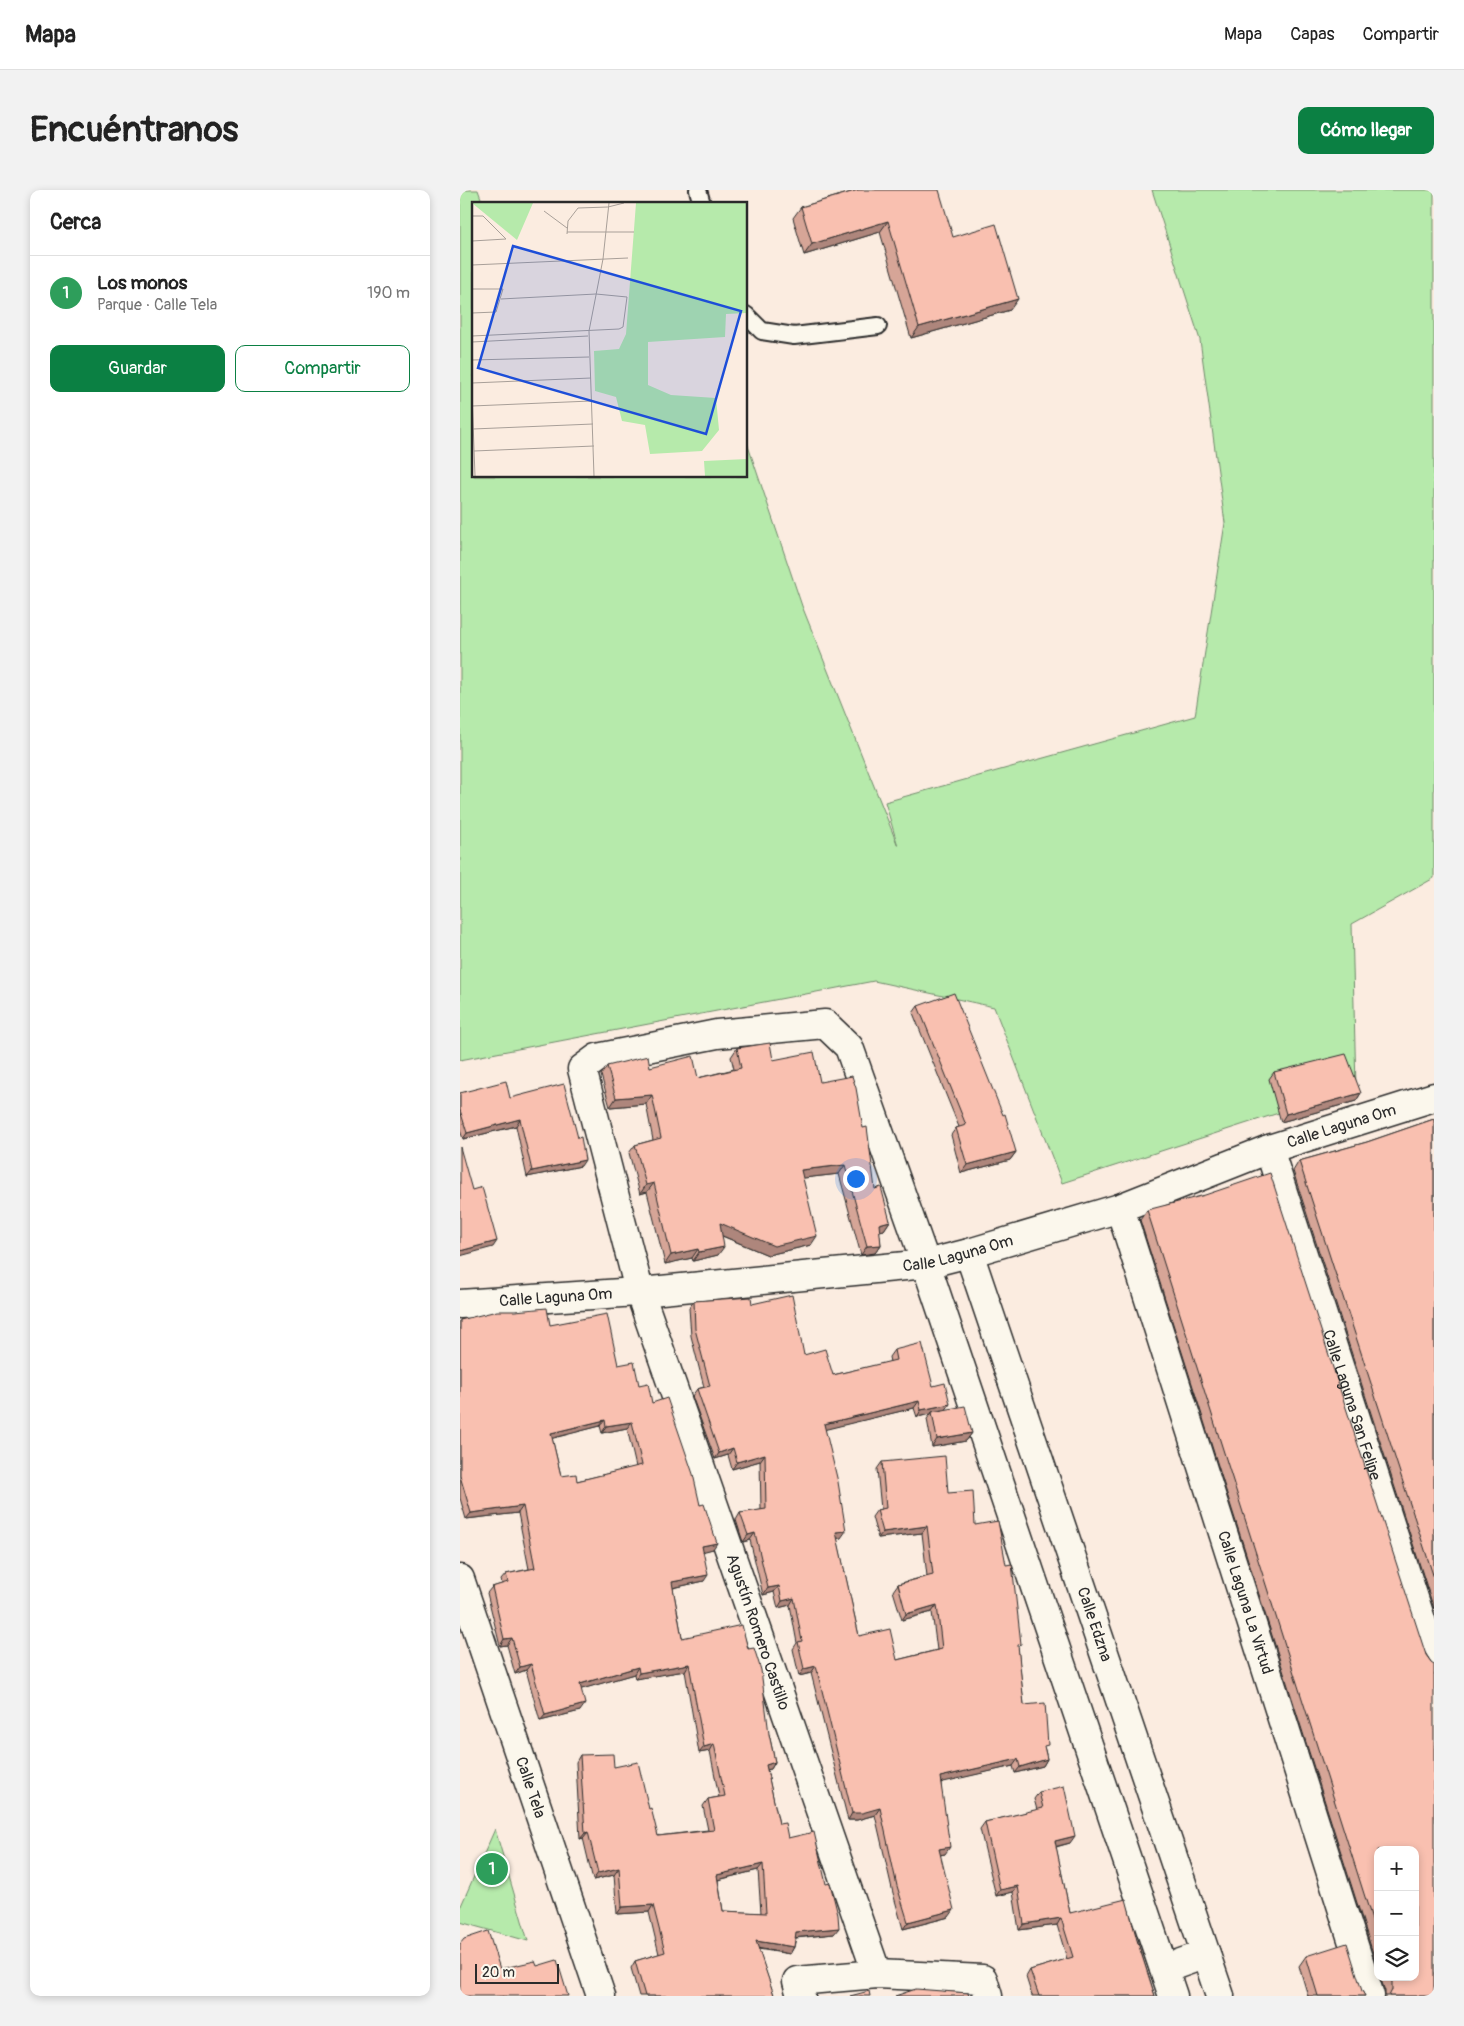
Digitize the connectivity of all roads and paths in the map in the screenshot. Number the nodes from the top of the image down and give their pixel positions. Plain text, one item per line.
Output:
1 (748, 317) edge
2 (878, 326) dead end
3 (1434, 1097) edge
4 (1270, 1149) junction
5 (1120, 1208) junction
6 (969, 1254) junction
7 (926, 1264) junction
8 (639, 1290) junction
9 (460, 1304) edge
10 (460, 1579) edge
11 (1434, 1660) edge
12 (1206, 1954) junction
13 (1164, 1969) junction
14 (877, 1974) junction
15 (799, 1988) edge
16 (986, 1988) edge
17 (601, 1996) edge
18 (1173, 1996) edge
19 (1220, 1996) edge
20 (1370, 1996) edge

1 - 2 lane
3 - 4 street, Calle Laguna Om
4 - 5 street, Calle Laguna Om
4 - 11 street, Calle Laguna San Felipe
5 - 6 street, Calle Laguna Om
5 - 20 street, Calle Laguna La Virtud
6 - 7 street, Calle Laguna Om
6 - 12 street, Calle Edzna
7 - 8 street, Calle Laguna Om
7 - 8 street, Agustín Romero Castillo
7 - 13 street
8 - 9 street, Calle Laguna Om
8 - 14 street, Agustín Romero Castillo
10 - 17 street, Calle Tela
12 - 13 street
12 - 19 street, Calle Edzna
13 - 18 street
14 - 15 street
14 - 16 street

